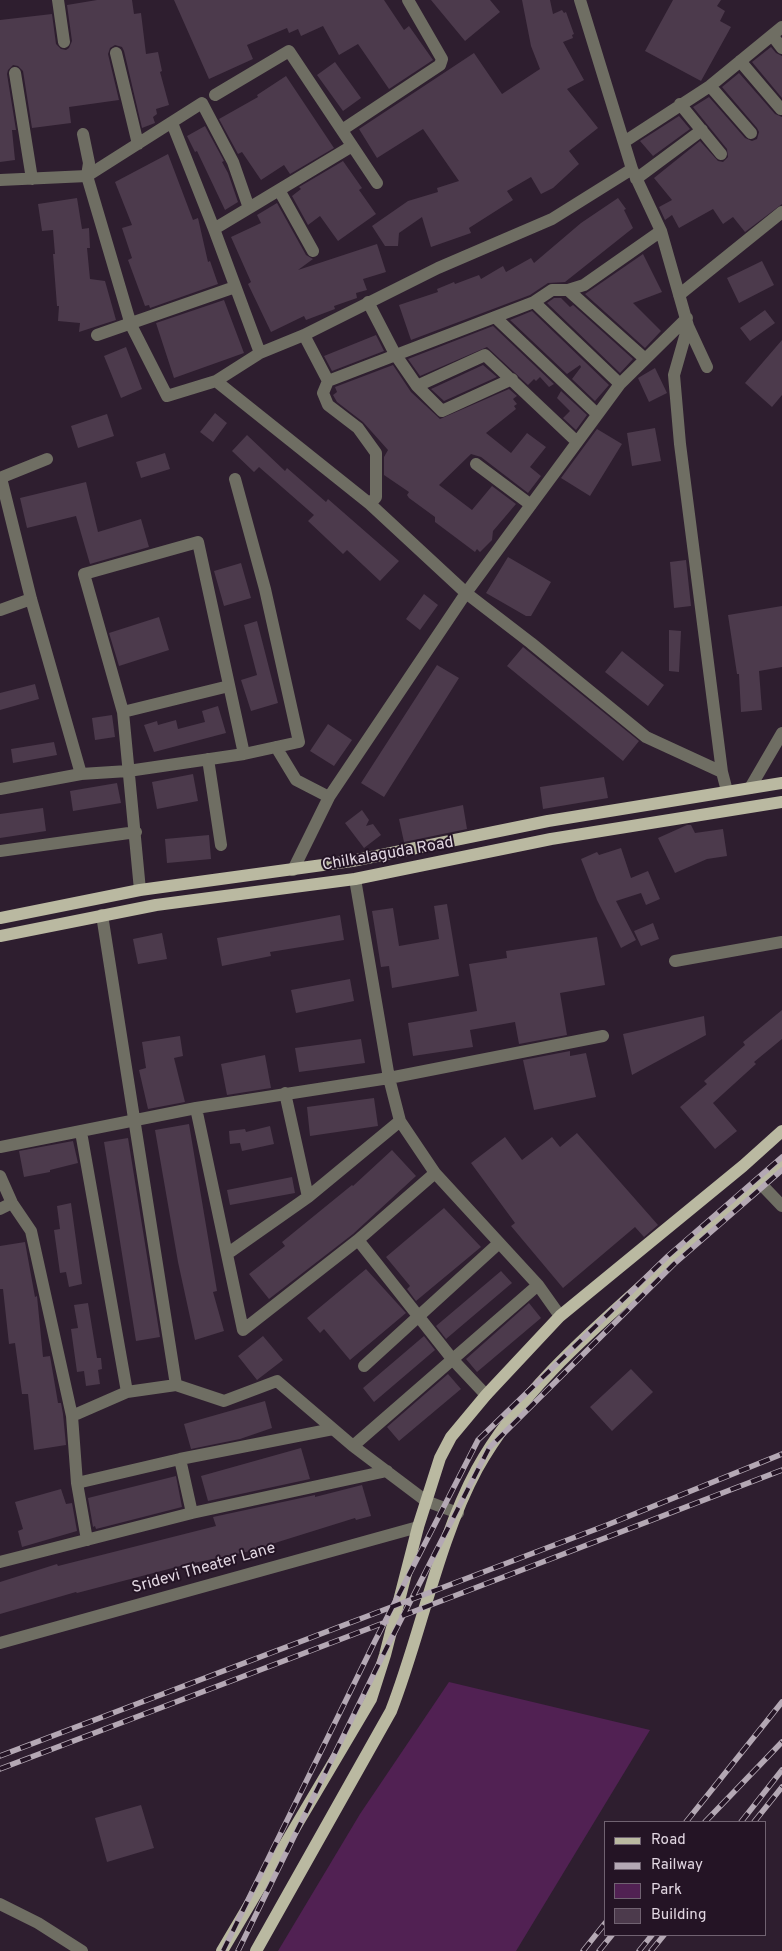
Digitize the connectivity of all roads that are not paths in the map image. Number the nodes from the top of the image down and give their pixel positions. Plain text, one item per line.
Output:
1 (58, 0) edge
2 (408, 0) edge
3 (580, 0) edge
4 (782, 27) edge
5 (772, 35) junction
6 (64, 42) dead end
7 (782, 48) edge
8 (116, 53) dead end
9 (740, 61) junction
10 (15, 73) dead end
11 (710, 86) junction
12 (215, 95) dead end
13 (680, 104) junction
14 (781, 109) edge
15 (172, 123) junction
16 (342, 130) junction
17 (702, 130) junction
18 (751, 133) dead end
19 (83, 134) dead end
20 (624, 142) junction
21 (138, 144) junction
22 (352, 146) junction
23 (721, 154) dead end
24 (634, 174) junction
25 (87, 176) junction
26 (32, 179) junction
27 (0, 180) edge
28 (377, 183) dead end
29 (279, 190) junction
30 (250, 208) junction
31 (782, 212) edge
32 (214, 229) junction
33 (661, 231) junction
34 (313, 251) dead end
35 (235, 287) junction
36 (568, 290) junction
37 (679, 295) junction
38 (368, 302) junction
39 (534, 302) junction
40 (495, 318) junction
41 (687, 322) junction
42 (131, 325) junction
43 (97, 335) dead end
44 (304, 335) junction
45 (260, 353) junction
46 (395, 354) junction
47 (644, 358) junction
48 (708, 367) dead end
49 (512, 379) junction
50 (216, 381) junction
51 (328, 381) junction
52 (620, 384) junction
53 (417, 386) junction
54 (596, 413) junction
55 (576, 441) junction
56 (47, 458) dead end
57 (476, 464) dead end
58 (1, 478) edge
59 (235, 479) dead end
60 (370, 504) junction
61 (531, 505) junction
62 (466, 592) junction
63 (31, 599) junction
64 (0, 610) edge
65 (229, 686) junction
66 (123, 712) junction
67 (782, 733) edge
68 (276, 747) junction
69 (244, 754) junction
70 (208, 759) junction
71 (128, 771) junction
72 (722, 772) junction
73 (81, 774) junction
74 (782, 784) edge
75 (750, 788) junction
76 (0, 789) edge
77 (727, 791) junction
78 (329, 797) junction
79 (782, 802) edge
80 (136, 832) junction
81 (221, 845) dead end
82 (0, 851) edge
83 (293, 870) junction
84 (355, 879) junction
85 (140, 890) junction
86 (102, 915) junction
87 (0, 917) edge
88 (0, 936) edge
89 (782, 942) edge
90 (675, 961) dead end
91 (603, 1036) dead end
92 (389, 1078) junction
93 (285, 1093) junction
94 (196, 1108) junction
95 (135, 1121) junction
96 (400, 1121) junction
97 (782, 1131) edge
98 (81, 1132) junction
99 (0, 1147) edge
100 (782, 1163) edge
101 (435, 1173) junction
102 (1, 1183) edge
103 (760, 1183) junction
104 (308, 1197) junction
105 (6, 1206) edge
106 (782, 1206) edge
107 (358, 1240) junction
108 (499, 1243) junction
109 (227, 1254) junction
110 (538, 1285) junction
111 (418, 1316) junction
112 (560, 1316) junction
113 (453, 1360) junction
114 (364, 1366) dead end
115 (176, 1385) junction
116 (127, 1392) junction
117 (486, 1395) junction
118 (72, 1416) junction
119 (333, 1429) junction
120 (353, 1446) junction
121 (180, 1459) junction
122 (387, 1471) junction
123 (77, 1483) junction
124 (426, 1501) junction
125 (192, 1513) junction
126 (458, 1514) junction
127 (418, 1526) junction
128 (87, 1540) junction
129 (0, 1562) edge
130 (0, 1643) edge
131 (0, 1904) edge
132 (82, 1951) edge
133 (222, 1951) edge
134 (256, 1951) edge

1 - 6 street
2 - 16 street
3 - 20 street
4 - 5 street
5 - 7 street
5 - 9 street
8 - 21 street
9 - 11 street
9 - 14 street
10 - 26 street
11 - 13 street
11 - 18 street
12 - 16 street
13 - 17 street
13 - 20 street
15 - 21 street
15 - 30 street
15 - 32 street
16 - 22 street
17 - 23 street
17 - 24 street
19 - 25 street
20 - 24 street
21 - 25 street
22 - 28 street
22 - 29 street
24 - 33 street
24 - 38 street
25 - 26 street
25 - 42 street
26 - 27 street
29 - 30 street
29 - 34 street
30 - 32 street
31 - 37 street
32 - 35 street
33 - 36 street
33 - 37 street
35 - 42 street
35 - 45 street
36 - 39 street
36 - 47 street
37 - 41 street
38 - 44 street
38 - 46 street
39 - 40 street
39 - 52 street
40 - 46 street
40 - 54 street
41 - 47 street
41 - 48 street
41 - 72 street
42 - 43 street
42 - 50 street
44 - 45 street
44 - 51 street
45 - 50 street
46 - 51 street
46 - 53 street
47 - 52 street
49 - 53 street
49 - 53 street
49 - 55 street
50 - 60 street
51 - 60 street
52 - 54 street
54 - 55 street
55 - 61 street
56 - 58 street
57 - 61 street
58 - 63 street
59 - 68 street
60 - 62 street
61 - 62 street
62 - 72 street
62 - 78 street
63 - 64 street
63 - 73 street
65 - 66 street
65 - 66 street
65 - 69 street
66 - 71 street
67 - 75 street
68 - 69 street
68 - 78 street
69 - 70 street
70 - 71 street
70 - 81 street
71 - 73 street
71 - 80 street
72 - 77 street
73 - 76 street
74 - 75 main road, Chilkalaguda Road
75 - 77 main road, Chilkalaguda Road
77 - 83 main road, Chilkalaguda Road
78 - 83 street
79 - 84 main road, Chilkalaguda Road
80 - 82 street
80 - 85 street
83 - 85 main road, Chilkalaguda Road
84 - 86 main road, Chilkalaguda Road
84 - 92 street
85 - 87 main road, Chilkalaguda Road
86 - 88 main road, Chilkalaguda Road
86 - 95 street
89 - 90 street
91 - 92 street
92 - 93 street
92 - 96 street
93 - 94 street
93 - 104 street
94 - 95 street
94 - 109 street
95 - 98 street
95 - 115 street
96 - 101 street
96 - 104 street
97 - 112 main road
98 - 99 street
98 - 116 street
100 - 103 main road
101 - 107 street
101 - 108 street
102 - 105 street
103 - 106 street
103 - 126 main road
104 - 109 street
105 - 118 street
107 - 109 street
107 - 111 street
108 - 110 street
108 - 111 street
110 - 112 street
110 - 113 street
111 - 113 street
111 - 114 street
112 - 117 main road
113 - 117 street
113 - 120 street
115 - 116 street
115 - 119 street
116 - 118 street
117 - 124 main road
118 - 123 street
119 - 120 street
119 - 121 street
120 - 122 street
121 - 123 street
121 - 125 street
122 - 124 street
122 - 125 street
123 - 128 street
124 - 126 street
124 - 127 main road
125 - 128 street
126 - 134 main road
127 - 130 street, Sridevi Theater Lane
127 - 133 main road
128 - 129 street
131 - 132 street

